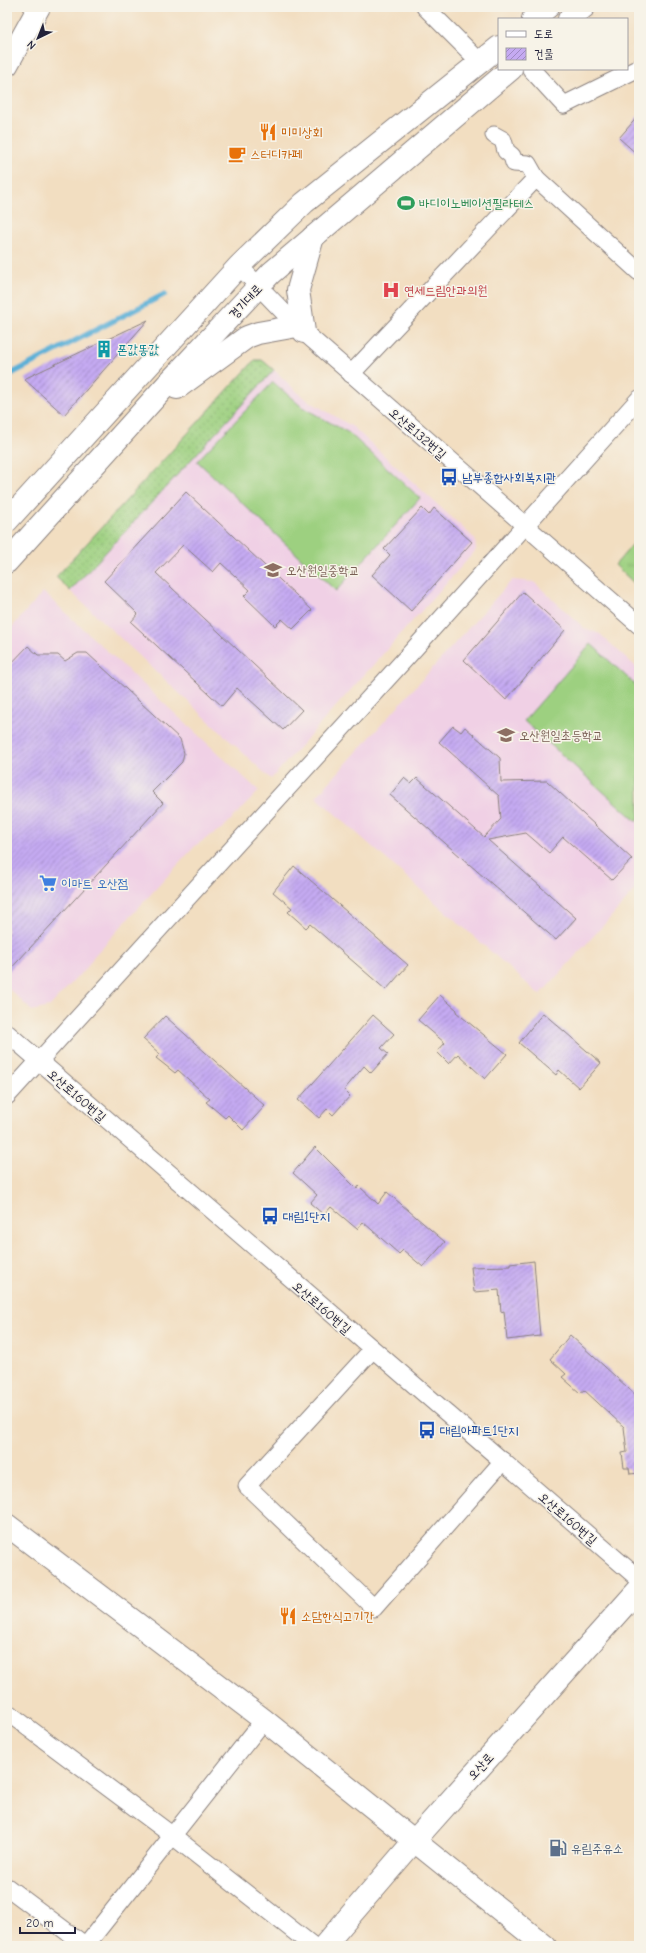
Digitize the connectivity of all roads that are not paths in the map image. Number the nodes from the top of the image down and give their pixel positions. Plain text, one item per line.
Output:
1 (39, 7) edge
2 (425, 7) edge
3 (548, 7) edge
4 (584, 7) edge
5 (534, 18) edge
6 (570, 18) edge
7 (498, 48) edge
8 (480, 62) junction
9 (7, 65) edge
10 (639, 68) edge
11 (509, 70) edge
12 (532, 70) edge
13 (494, 135) dead end
14 (536, 178) junction
15 (313, 237) junction
16 (239, 266) junction
17 (639, 272) edge
18 (258, 287) junction
19 (300, 329) junction
20 (351, 374) junction
21 (639, 399) edge
22 (137, 418) junction
23 (7, 521) edge
24 (525, 526) junction
25 (7, 562) edge
26 (639, 625) edge
27 (7, 1033) edge
28 (38, 1061) junction
29 (7, 1096) edge
30 (372, 1350) junction
31 (503, 1461) junction
32 (7, 1525) edge
33 (639, 1579) edge
34 (639, 1589) edge
35 (7, 1712) edge
36 (264, 1720) junction
37 (173, 1836) junction
38 (415, 1840) junction
39 (7, 1887) edge
40 (86, 1946) edge
41 (313, 1946) edge
42 (324, 1946) edge
43 (545, 1946) edge

1 - 9 main road
2 - 8 street
3 - 5 main road
4 - 6 main road
7 - 8 main road
8 - 16 main road
10 - 12 street
11 - 15 main road, 경기대로
13 - 14 street
14 - 17 street
14 - 20 street
15 - 18 main road, 경기대로
15 - 19 main road
16 - 18 street, 오산로132번길
16 - 23 main road
18 - 19 street, 오산로132번길
18 - 22 main road, 경기대로
19 - 20 street, 오산로132번길
19 - 22 main road
20 - 24 street, 오산로132번길
21 - 24 street
22 - 25 main road, 경기대로
24 - 26 street, 오산로132번길
24 - 28 street
27 - 28 street, 오산로160번길
28 - 29 street
28 - 30 street, 오산로160번길
30 - 31 street, 오산로160번길
30 - 31 street
31 - 33 street, 오산로160번길
32 - 36 main road
34 - 38 main road, 오산로
35 - 37 street
36 - 37 street
36 - 38 main road
37 - 40 street
37 - 41 street
38 - 42 main road, 오산로
38 - 43 main road
39 - 40 street

